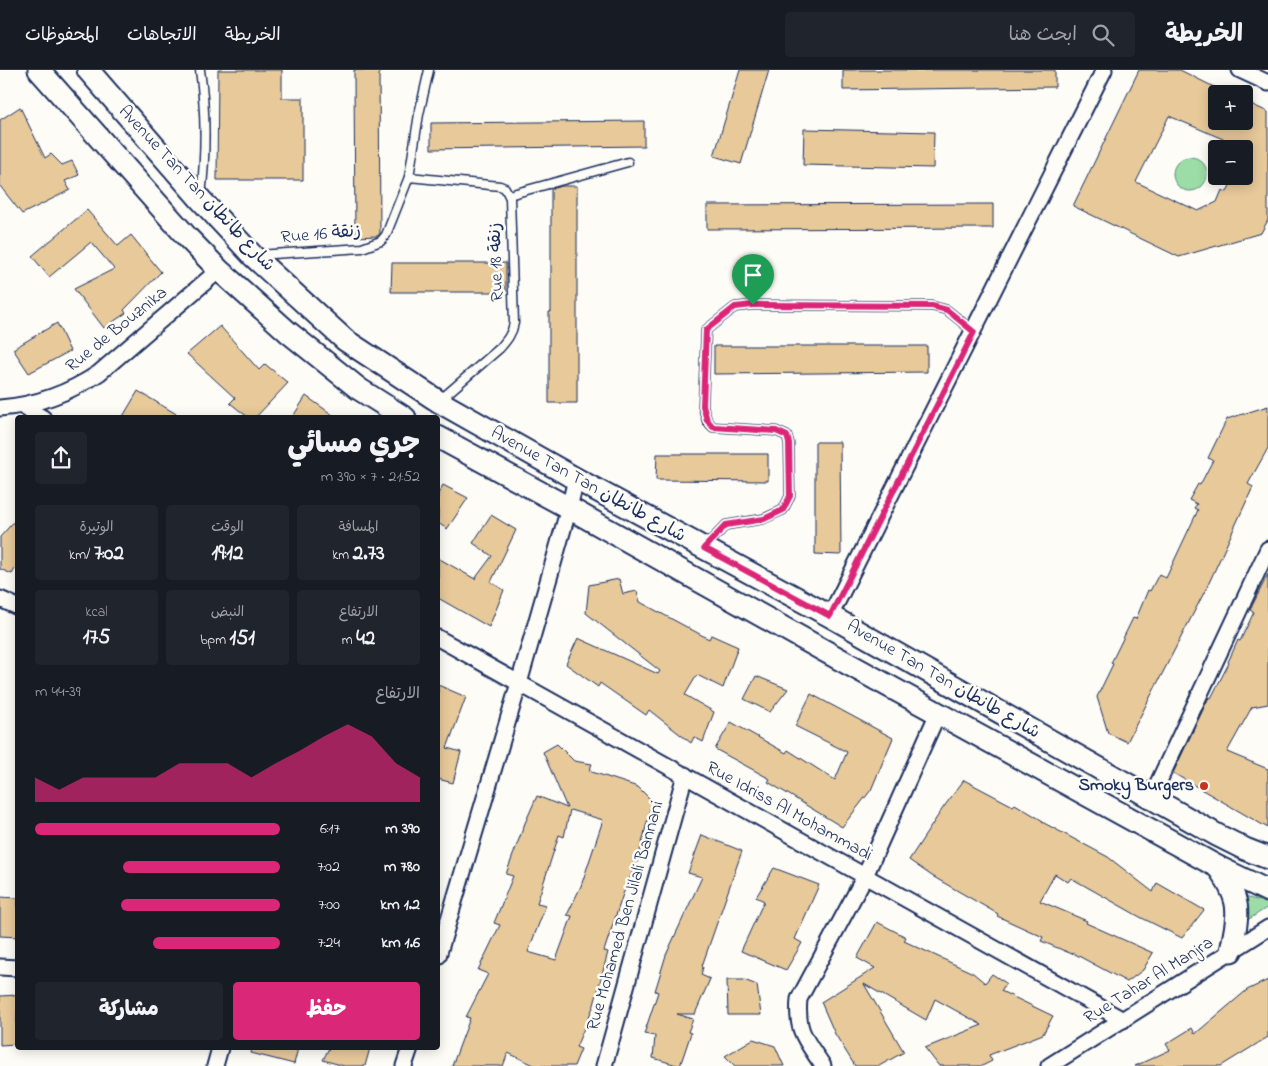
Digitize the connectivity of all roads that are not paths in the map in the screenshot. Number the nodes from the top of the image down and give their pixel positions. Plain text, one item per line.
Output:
1 (40, 70) edge
2 (88, 70) edge
3 (200, 70) edge
4 (429, 70) edge
5 (1104, 70) edge
6 (1240, 70) edge
7 (1268, 84) edge
8 (628, 162) dead end
9 (409, 177) junction
10 (509, 195) junction
11 (201, 200) junction
12 (253, 256) junction
13 (219, 270) junction
14 (974, 332) junction
15 (438, 401) junction
16 (22, 406) junction
17 (0, 408) edge
18 (38, 415) edge
19 (400, 415) edge
20 (440, 438) edge
21 (576, 480) junction
22 (569, 508) junction
23 (704, 548) junction
24 (1268, 549) edge
25 (0, 599) edge
26 (15, 606) edge
27 (830, 616) junction
28 (440, 639) edge
29 (519, 683) junction
30 (938, 713) junction
31 (685, 775) junction
32 (1151, 798) junction
33 (1268, 858) edge
34 (1218, 867) junction
35 (865, 876) junction
36 (1268, 891) edge
37 (1268, 928) edge
38 (440, 949) edge
39 (1231, 951) junction
40 (0, 968) edge
41 (15, 968) edge
42 (1123, 1020) junction
43 (219, 1050) edge
44 (409, 1050) edge
45 (608, 1062) edge
46 (215, 1066) edge
47 (404, 1066) edge
48 (823, 1066) edge
49 (1049, 1066) edge

1 - 13 main road, Avenue Tan Tan شارع طانطان
2 - 11 main road, Avenue Tan Tan شارع طانطان
3 - 11 lane
4 - 9 lane
5 - 14 street
6 - 7 street
8 - 10 lane
9 - 10 lane
9 - 12 lane, Rue 16 زنقة
10 - 15 lane, Rue 18 زنقة
11 - 12 main road, Avenue Tan Tan شارع طانطان
12 - 15 main road, Avenue Tan Tan شارع طانطان
13 - 16 street, Rue de Bouznika
13 - 19 main road, Avenue Tan Tan شارع طانطان
14 - 23 lane
14 - 27 street
15 - 21 main road, Avenue Tan Tan شارع طانطان
16 - 17 street, Rue de Bouznika
16 - 18 street
20 - 22 main road, Avenue Tan Tan شارع طانطان
21 - 22 street
21 - 23 main road, Avenue Tan Tan شارع طانطان
22 - 29 street
22 - 30 main road, Avenue Tan Tan شارع طانطان
23 - 27 main road, Avenue Tan Tan شارع طانطان
24 - 32 street
25 - 26 street
27 - 32 main road, Avenue Tan Tan شارع طانطان
28 - 29 street, Rue Idriss Al Mohammadi
29 - 31 street, Rue Idriss Al Mohammadi
29 - 38 street
30 - 34 main road, Avenue Tan Tan شارع طانطان
30 - 35 street
31 - 35 street, Rue Idriss Al Mohammadi
31 - 45 street, Rue Mohamed Ben Jilali Bannani
32 - 33 main road, Avenue Tan Tan شارع طانطان
34 - 36 main road, Avenue Tan Tan شارع طانطان
34 - 39 main road
35 - 42 street, Rue Idriss Al Mohammadi
35 - 48 street
37 - 39 street, Rue Tahar Al Manjra
39 - 42 street, Rue Tahar Al Manjra
40 - 41 street
42 - 49 street, Rue Tahar Al Manjra
43 - 46 street
44 - 47 street

